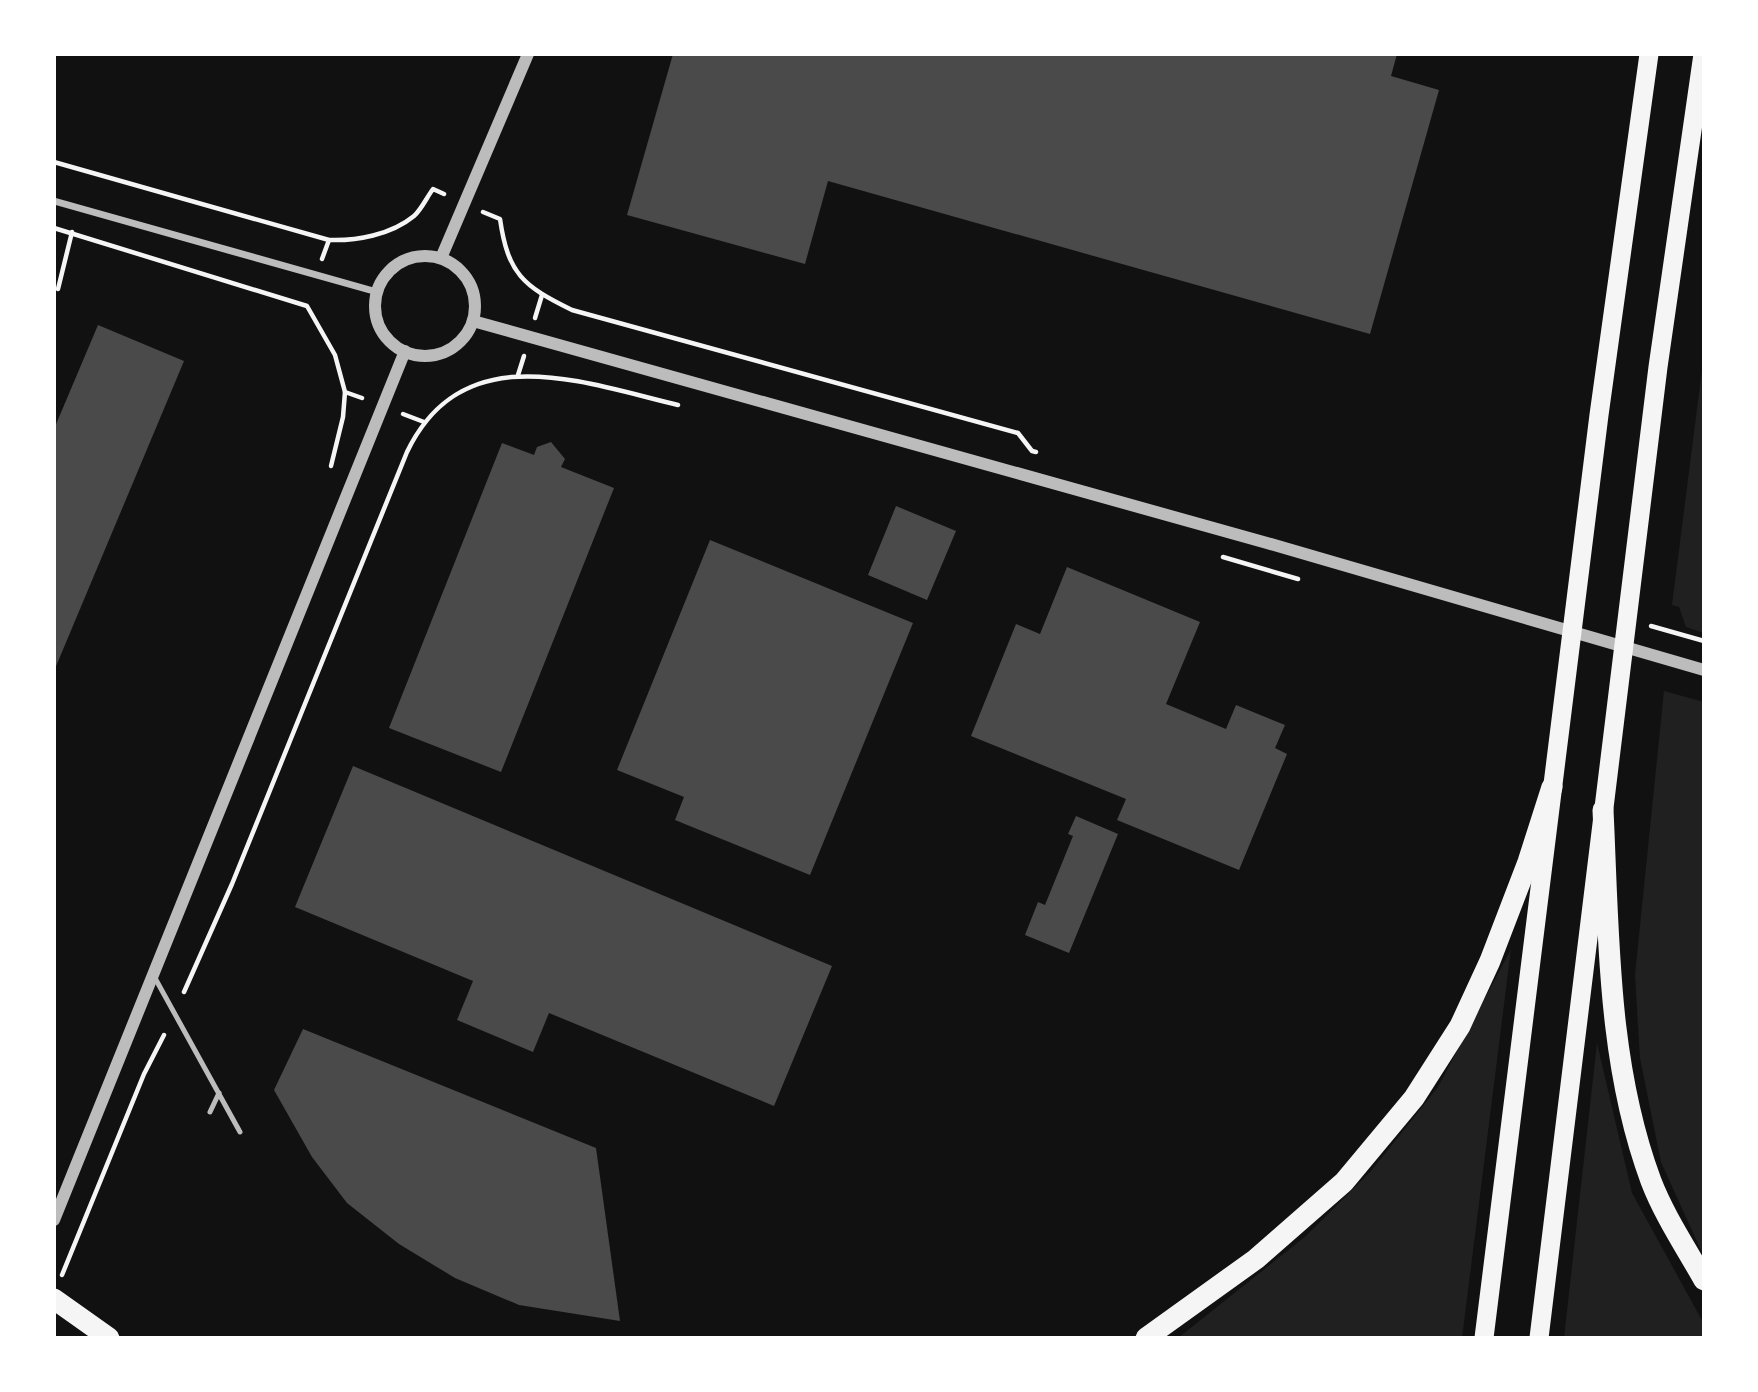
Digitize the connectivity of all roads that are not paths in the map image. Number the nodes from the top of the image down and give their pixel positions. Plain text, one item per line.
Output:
1 (528, 54) edge
2 (1649, 54) edge
3 (1703, 54) edge
4 (54, 201) edge
5 (441, 258) junction
6 (377, 292) junction
7 (473, 321) junction
8 (405, 351) junction
9 (1704, 670) edge
10 (1552, 787) junction
11 (1603, 810) junction
12 (153, 975) junction
13 (219, 1093) junction
14 (210, 1112) dead end
15 (240, 1132) dead end
16 (54, 1220) edge
17 (1704, 1280) edge
18 (57, 1290) edge
19 (109, 1338) edge
20 (1146, 1338) edge
21 (1484, 1338) edge
22 (1539, 1338) edge

1 - 5 street
2 - 10 highway
3 - 11 highway
4 - 6 street
5 - 6 street
5 - 7 street
6 - 8 street
7 - 8 street
7 - 9 street
8 - 12 street
10 - 20 highway
10 - 21 highway
11 - 17 highway
11 - 22 highway
12 - 13 lane
12 - 16 street
13 - 14 lane
13 - 15 lane
18 - 19 highway

